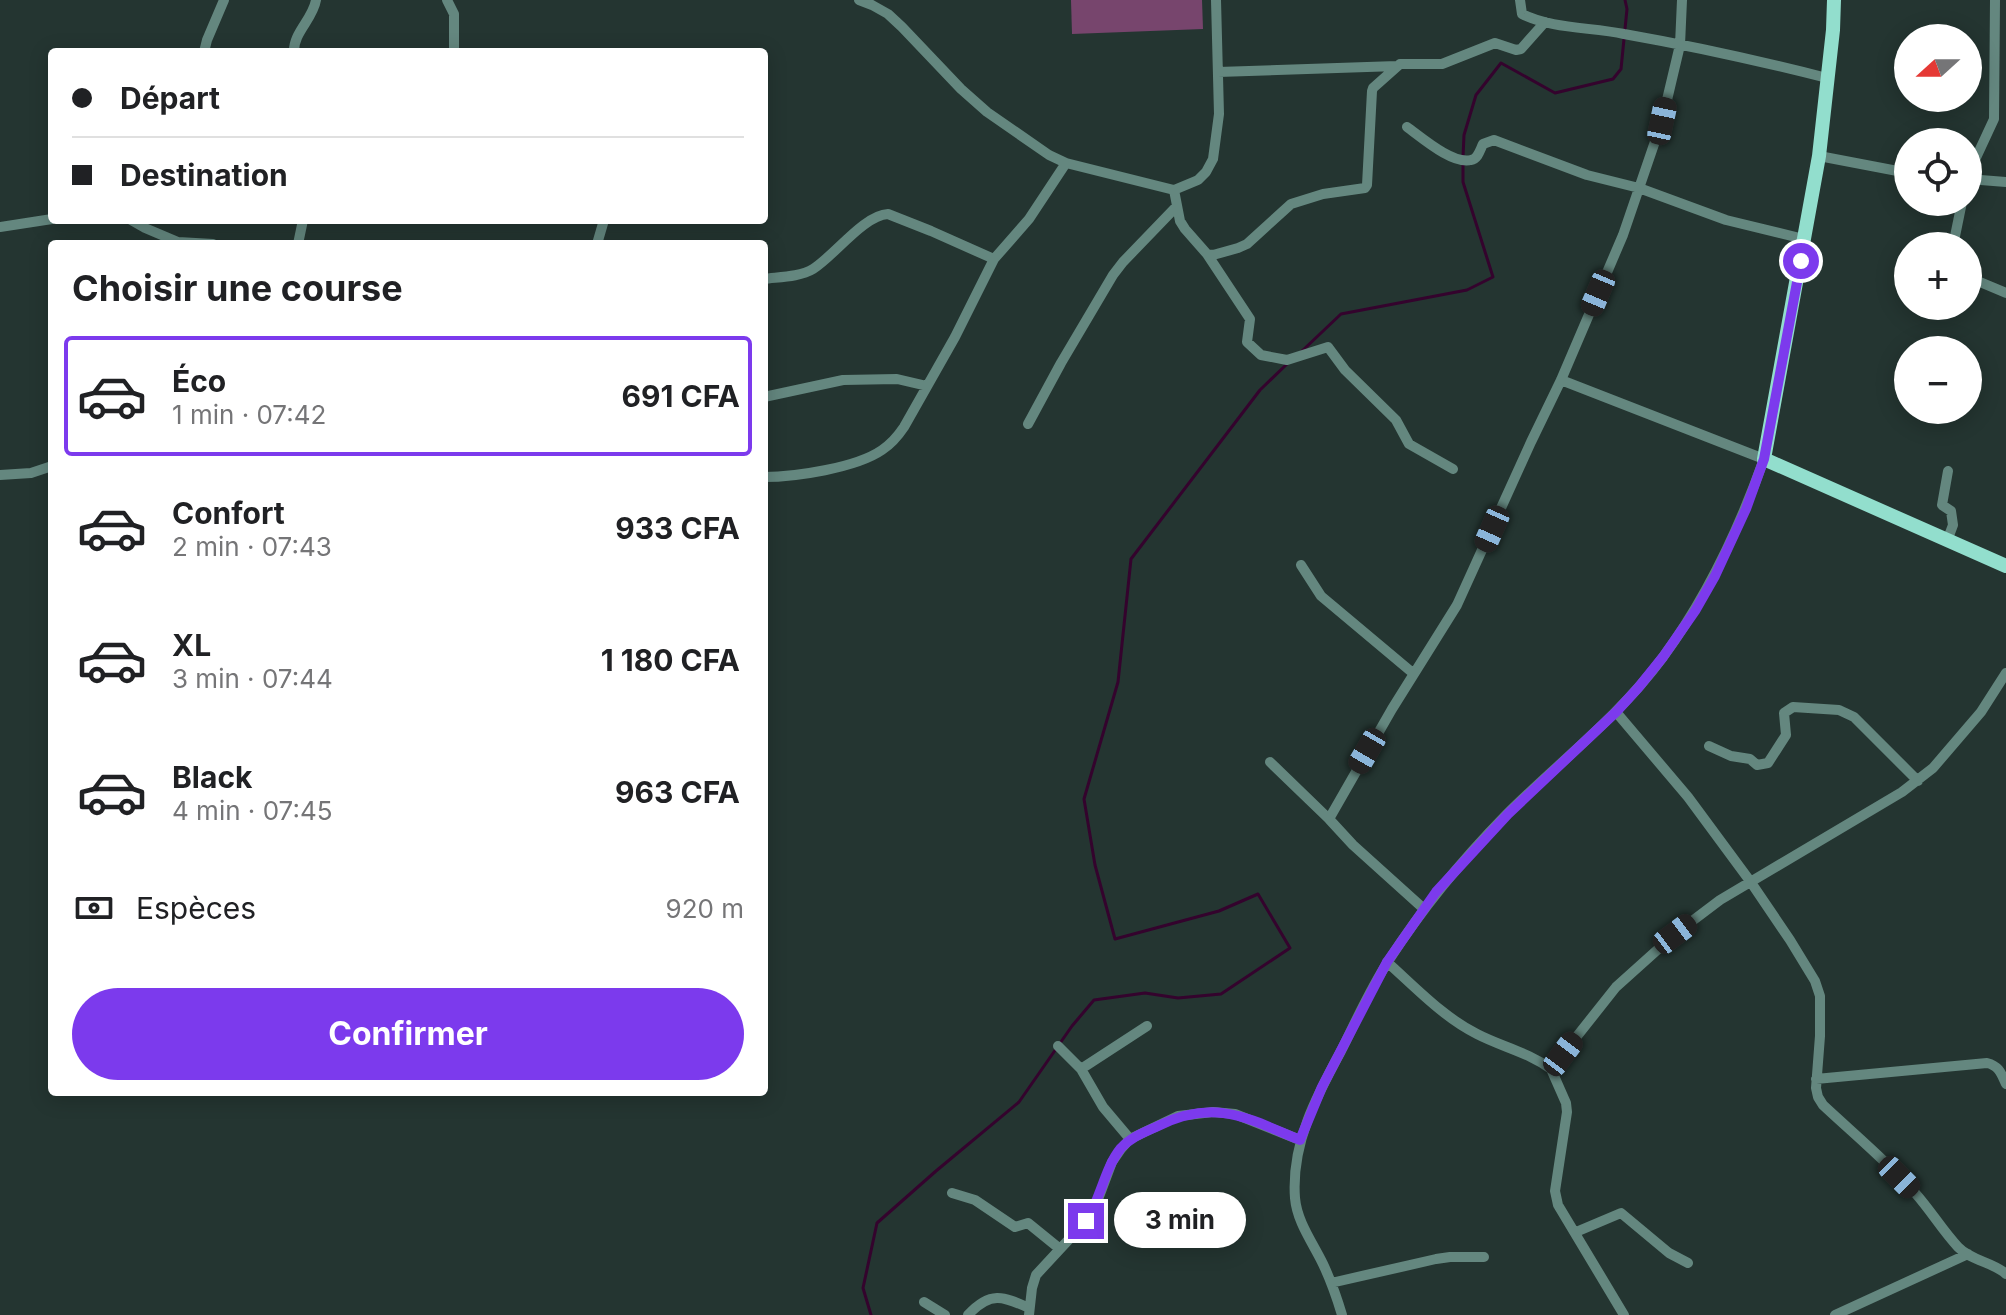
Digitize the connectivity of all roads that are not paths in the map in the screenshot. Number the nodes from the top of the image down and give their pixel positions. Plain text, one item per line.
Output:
1 (224, 0) edge
2 (316, 0) edge
3 (447, 0) edge
4 (859, 0) edge
5 (1216, 0) edge
6 (1520, 0) edge
7 (1682, 0) edge
8 (1834, 0) edge
9 (1995, 0) edge
10 (1545, 22) junction
11 (1680, 45) junction
12 (205, 48) edge
13 (294, 48) edge
14 (454, 48) edge
15 (1397, 66) junction
16 (1218, 72) junction
17 (1827, 78) junction
18 (1407, 127) dead end
19 (1982, 146) edge
20 (1819, 156) junction
21 (1066, 163) junction
22 (1894, 170) edge
23 (1982, 179) edge
24 (2006, 182) edge
25 (1639, 188) junction
26 (1174, 190) junction
27 (1176, 207) junction
28 (48, 220) edge
29 (138, 224) edge
30 (0, 228) edge
31 (1804, 239) junction
32 (173, 240) edge
33 (1207, 254) junction
34 (994, 259) junction
35 (768, 278) edge
36 (1982, 283) edge
37 (2006, 293) edge
38 (1561, 380) junction
39 (927, 386) junction
40 (768, 396) edge
41 (1028, 424) dead end
42 (1764, 459) junction
43 (48, 467) edge
44 (1453, 469) dead end
45 (1948, 471) dead end
46 (0, 475) edge
47 (768, 477) edge
48 (1947, 541) junction
49 (1301, 565) dead end
50 (2006, 566) edge
51 (2006, 673) edge
52 (1414, 674) junction
53 (1616, 712) junction
54 (1709, 746) dead end
55 (1270, 762) dead end
56 (1918, 781) junction
57 (1329, 819) junction
58 (1750, 881) junction
59 (1424, 909) junction
60 (1387, 962) junction
61 (1147, 1026) dead end
62 (1058, 1046) dead end
63 (1081, 1069) junction
64 (1551, 1069) junction
65 (1816, 1079) junction
66 (2006, 1084) edge
67 (1130, 1139) junction
68 (1300, 1140) junction
69 (952, 1193) dead end
70 (1576, 1232) junction
71 (1060, 1249) junction
72 (1968, 1254) junction
73 (1484, 1257) dead end
74 (1688, 1263) dead end
75 (2006, 1274) edge
76 (1331, 1283) junction
77 (924, 1302) dead end
78 (1029, 1312) edge
79 (945, 1315) edge
80 (968, 1315) edge
81 (1342, 1315) edge
82 (1624, 1315) edge
83 (1835, 1315) edge

1 - 12 street
2 - 13 street
3 - 14 street
4 - 21 street
5 - 16 street
6 - 10 street
7 - 11 street
8 - 17 main road
9 - 19 street
10 - 11 street
10 - 15 street
11 - 17 street
11 - 25 street
15 - 16 street
15 - 33 street
16 - 26 street
17 - 20 main road
18 - 25 street
20 - 22 street
20 - 31 main road
21 - 26 street
21 - 34 street
23 - 24 street
25 - 31 street
25 - 38 street
26 - 27 street
27 - 33 street
27 - 41 street
28 - 30 street
29 - 32 street
31 - 42 main road
33 - 44 street
34 - 35 street
34 - 39 street
36 - 37 street
38 - 42 street
38 - 52 street
39 - 40 street
39 - 47 street
42 - 48 main road
42 - 53 street
43 - 46 street
45 - 48 street
48 - 50 main road
49 - 52 street
51 - 56 street
52 - 57 street
53 - 58 street
53 - 59 street
54 - 56 street
55 - 57 street
56 - 58 street
57 - 59 street
58 - 64 street
58 - 65 street
59 - 60 street
60 - 64 street
60 - 68 street
61 - 63 street
62 - 63 street
63 - 67 street
64 - 70 street
65 - 66 street
65 - 72 street
67 - 68 street
67 - 71 street
68 - 76 street
69 - 71 street
70 - 74 street
70 - 82 street
71 - 78 street
72 - 75 street
72 - 83 street
73 - 76 street
76 - 81 street
77 - 79 street
78 - 80 street

